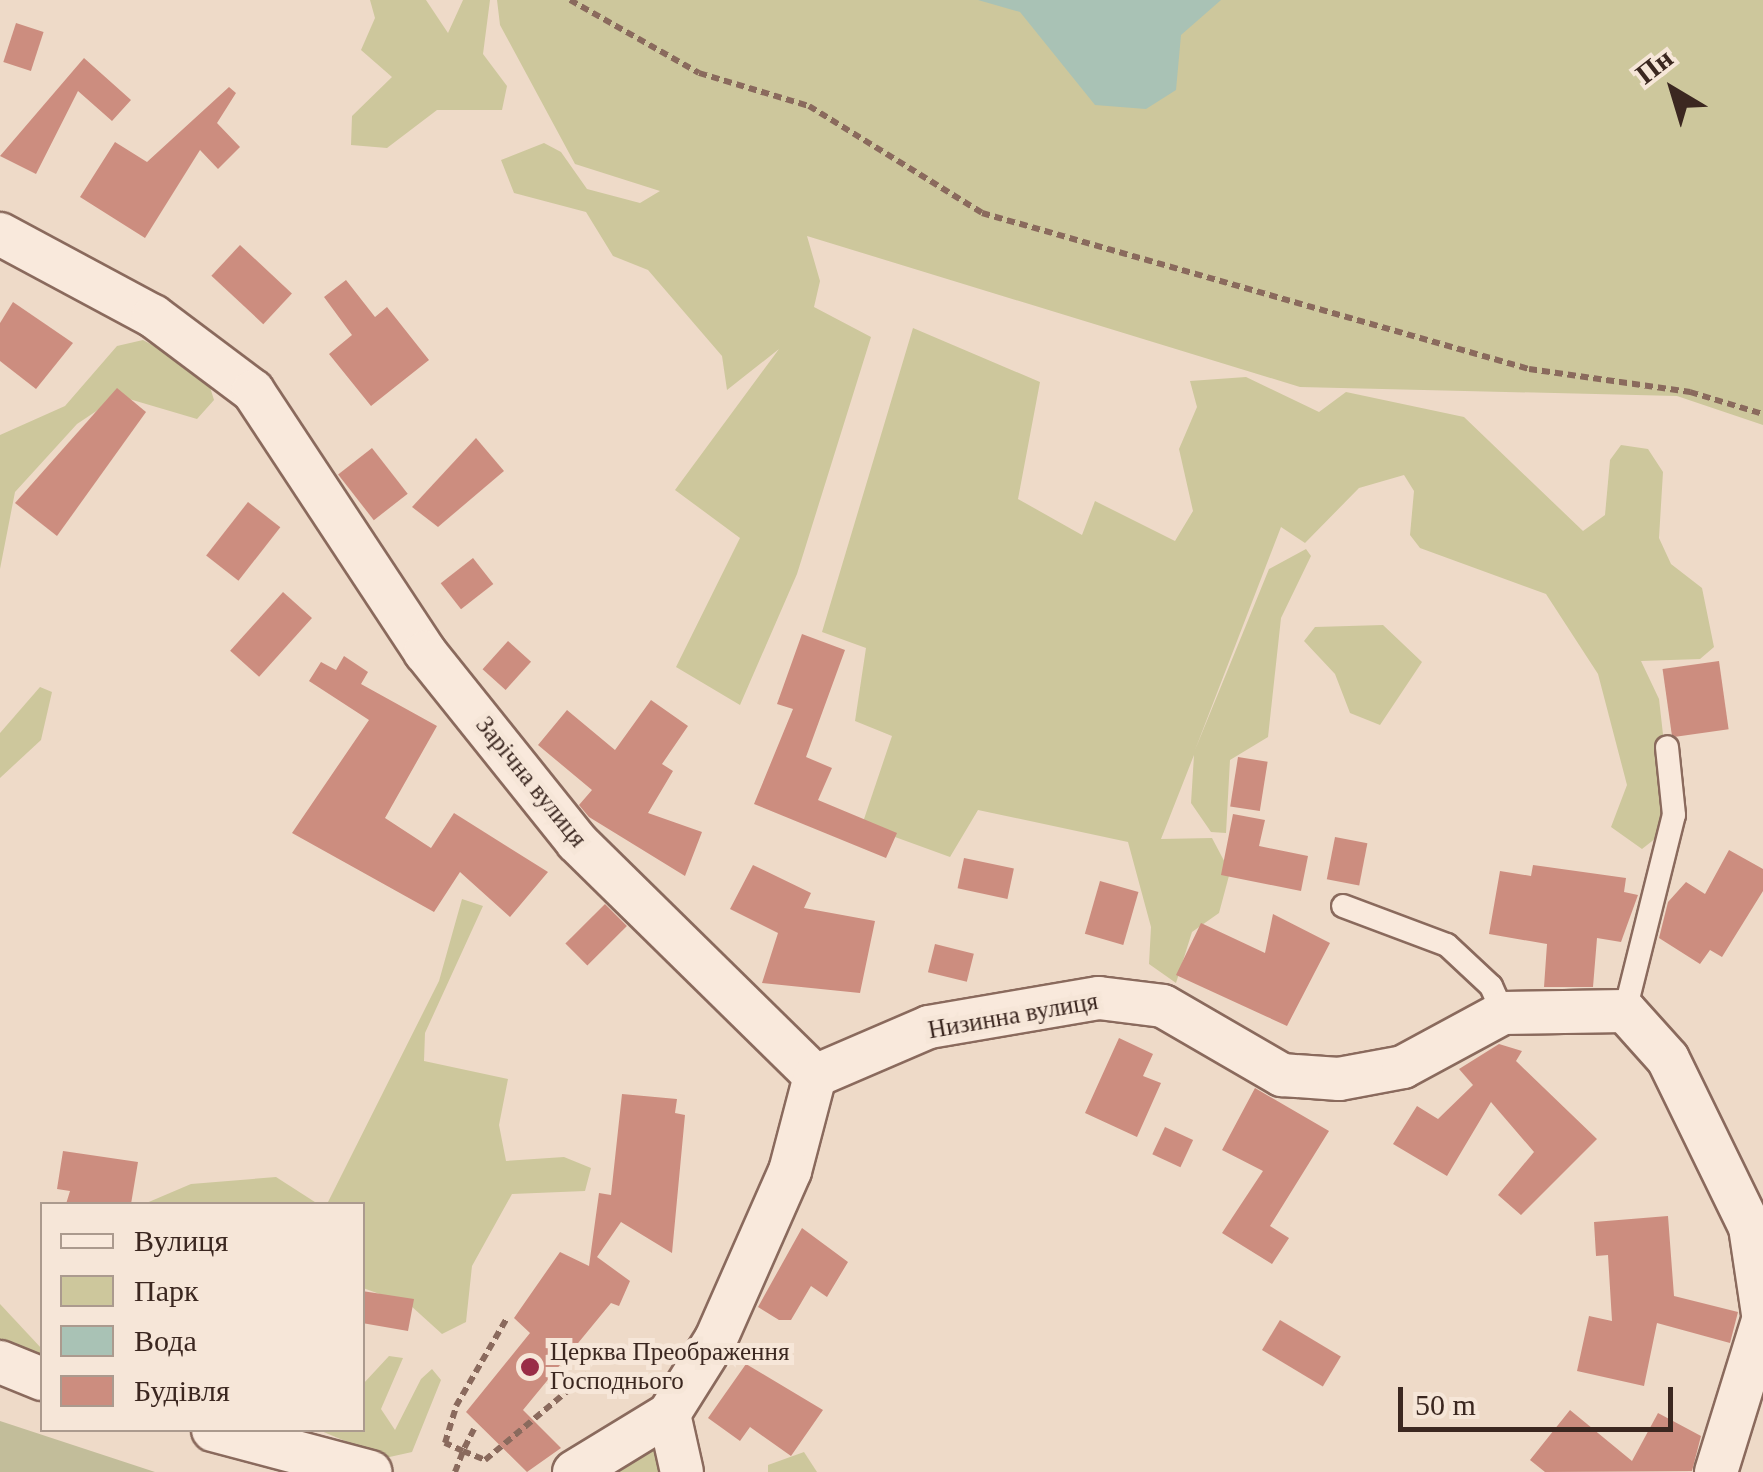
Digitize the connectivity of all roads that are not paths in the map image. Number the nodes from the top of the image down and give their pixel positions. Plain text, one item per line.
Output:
1 (0, 234) edge
2 (1667, 747) dead end
3 (1343, 906) dead end
4 (1625, 1011) junction
5 (1503, 1012) junction
6 (815, 1076) junction
7 (1763, 1317) edge
8 (0, 1362) edge
9 (40, 1379) edge
10 (669, 1414) junction
11 (221, 1432) edge
12 (371, 1472) edge
13 (574, 1472) edge
14 (682, 1472) edge
15 (1716, 1472) edge

1 - 6 street, Зарічна вулиця
2 - 4 lane
3 - 5 lane
4 - 5 street, Низинна вулиця
4 - 7 street
5 - 6 street, Низинна вулиця
6 - 10 street
7 - 15 street
8 - 9 street
10 - 13 street
10 - 14 street
11 - 12 street

